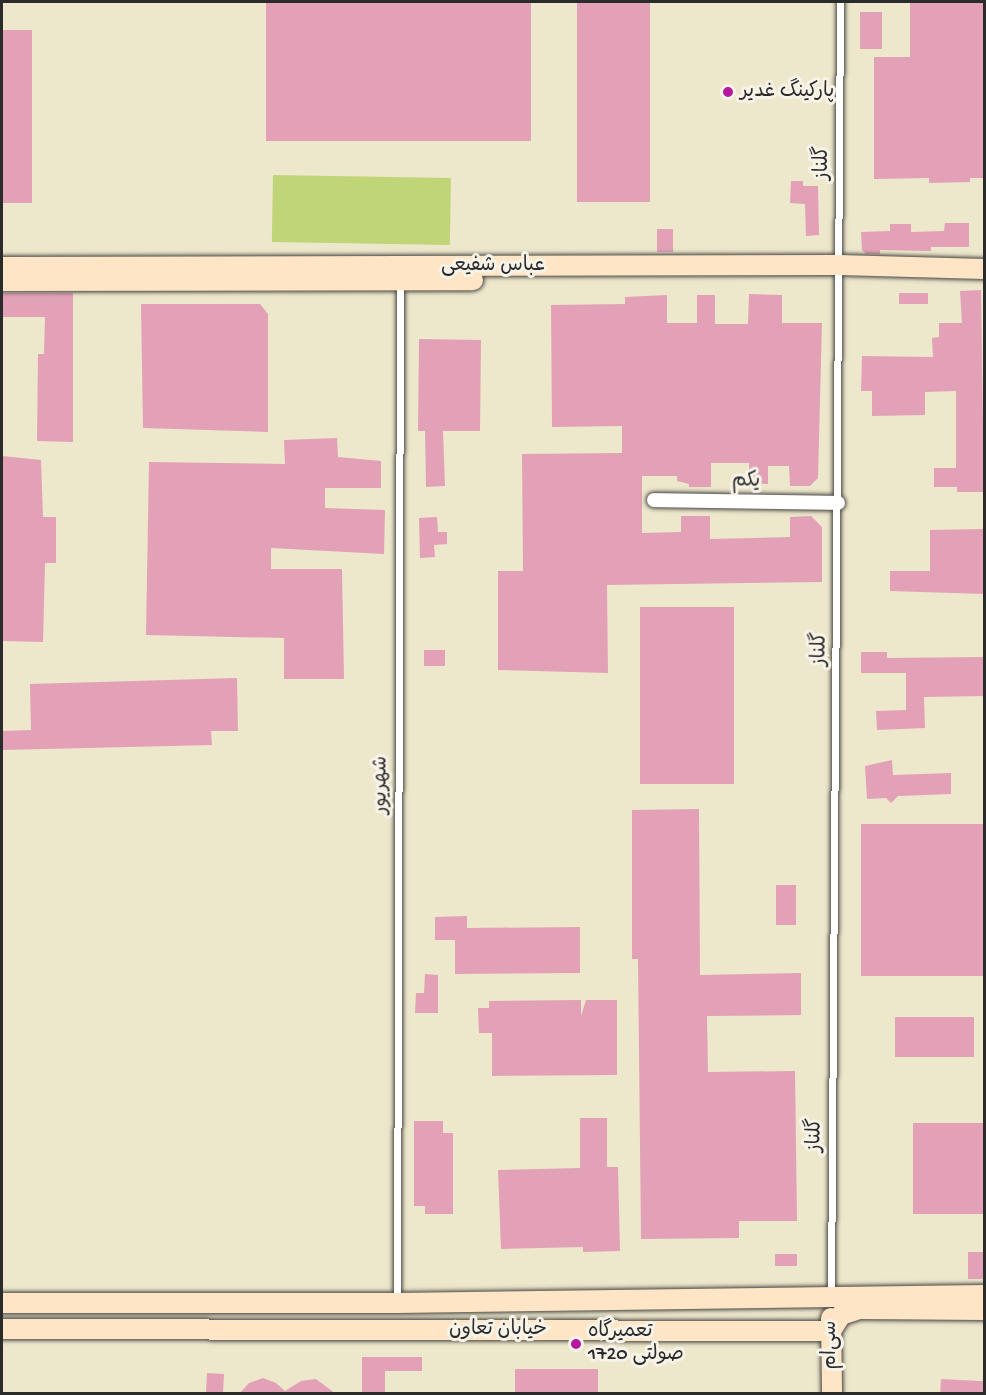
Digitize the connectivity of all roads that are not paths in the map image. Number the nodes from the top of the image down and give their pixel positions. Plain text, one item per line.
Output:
1 (840, 2) edge
2 (2, 267) edge
3 (984, 269) edge
4 (839, 270) junction
5 (400, 274) junction
6 (984, 278) edge
7 (2, 281) edge
8 (654, 500) dead end
9 (838, 503) junction
10 (984, 1295) edge
11 (831, 1297) junction
12 (2, 1303) edge
13 (397, 1303) junction
14 (984, 1310) edge
15 (2, 1329) edge
16 (831, 1331) junction
17 (832, 1394) edge

1 - 4 lane, گلناز
2 - 5 street, عباس شفیعی
3 - 4 street, عباس شفیعی
4 - 5 street, عباس شفیعی
4 - 6 street, عباس شفیعی
4 - 9 lane, گلناز
5 - 7 street, عباس شفیعی
5 - 13 lane, شهریور
8 - 9 street, یکم
9 - 11 lane, گلناز
10 - 11 street, خیابان تعاون
11 - 13 street, خیابان تعاون
11 - 16 street, سی‌ام
12 - 13 street, خیابان تعاون
14 - 16 street
15 - 16 street, خیابان تعاون
16 - 17 street, سی‌ام

